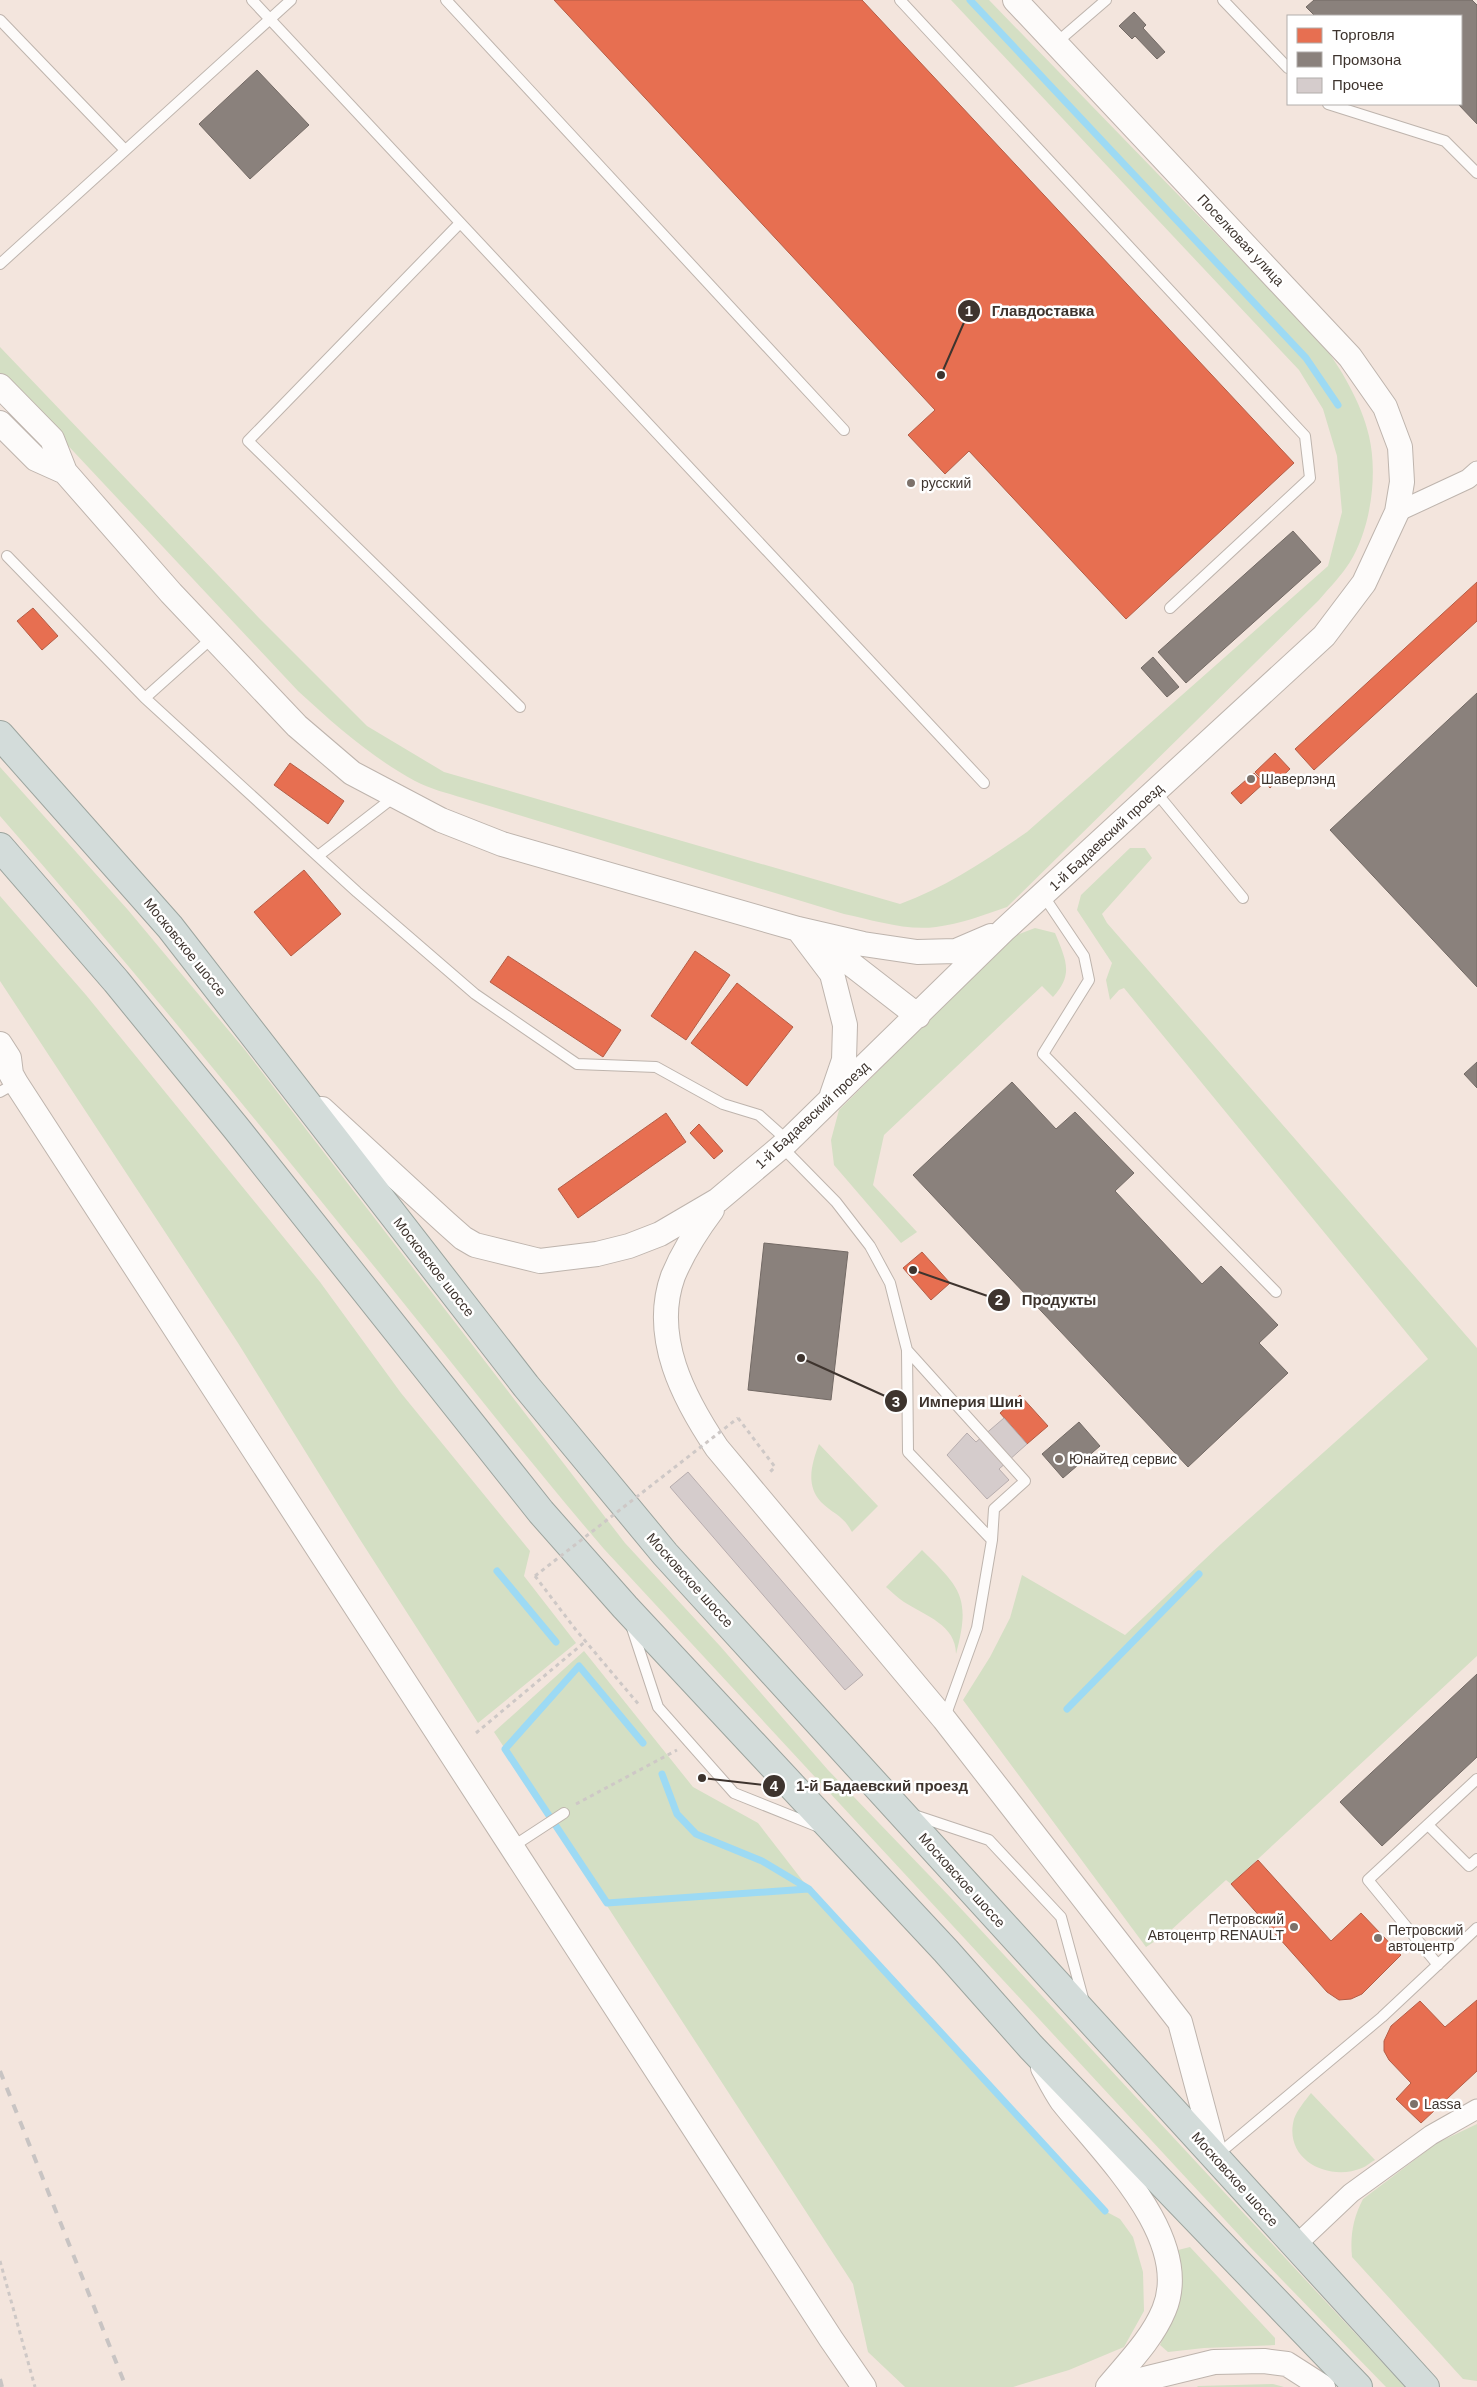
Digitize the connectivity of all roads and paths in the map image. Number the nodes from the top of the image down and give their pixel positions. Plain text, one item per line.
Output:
1 (252, 0) edge
2 (292, 0) edge
3 (446, 0) edge
4 (900, 0) edge
5 (1015, 0) edge
6 (1106, 0) edge
7 (1223, 0) edge
8 (0, 20) edge
9 (270, 20) junction
10 (1056, 43) junction
11 (1287, 67) edge
12 (1331, 105) edge
13 (125, 150) junction
14 (1477, 173) edge
15 (460, 223) junction
16 (0, 264) edge
17 (0, 386) edge
18 (0, 423) edge
19 (844, 430) dead end
20 (65, 472) junction
21 (1474, 479) edge
22 (1397, 512) junction
23 (7, 556) dead end
24 (1170, 608) dead end
25 (212, 638) junction
26 (145, 698) junction
27 (520, 707) dead end
28 (0, 735) edge
29 (984, 782) dead end
30 (1155, 791) junction
31 (394, 797) junction
32 (0, 847) edge
33 (318, 856) junction
34 (1043, 894) junction
35 (1243, 898) dead end
36 (798, 929) junction
37 (1004, 930) junction
38 (918, 1016) junction
39 (0, 1044) edge
40 (7, 1080) edge
41 (293, 1083) junction
42 (830, 1101) junction
43 (784, 1143) junction
44 (718, 1200) junction
45 (1276, 1292) dead end
46 (907, 1350) junction
47 (776, 1467) dead end
48 (992, 1540) junction
49 (625, 1608) junction
50 (576, 1630) dead end
51 (586, 1641) dead end
52 (944, 1720) junction
53 (476, 1734) dead end
54 (677, 1750) dead end
55 (1477, 1779) edge
56 (899, 1810) junction
57 (564, 1813) joint
58 (1428, 1825) junction
59 (834, 1833) junction
60 (512, 1847) junction
61 (1477, 1859) edge
62 (1477, 1928) edge
63 (1438, 1965) junction
64 (1088, 2020) junction
65 (1031, 2047) junction
66 (1477, 2109) edge
67 (1216, 2157) junction
68 (1295, 2246) junction
69 (0, 2262) edge
70 (35, 2387) edge
71 (864, 2387) edge
72 (1110, 2387) edge
73 (1323, 2387) edge
74 (1358, 2387) edge
75 (1425, 2387) edge

1 - 9 lane
2 - 9 lane
3 - 19 lane
4 - 24 lane
5 - 10 street, Поселковая улица
6 - 10 lane
7 - 11 lane
8 - 13 lane
9 - 13 lane
9 - 15 lane
10 - 22 street, Поселковая улица
12 - 14 lane
13 - 16 lane
15 - 27 lane
15 - 29 lane
17 - 20 street
18 - 20 street
20 - 25 street
21 - 22 street
22 - 30 street, 1-й Бадаевский проезд
23 - 26 lane
25 - 26 lane
25 - 31 street
26 - 33 lane
28 - 41 highway, Московское шоссе
30 - 34 street, 1-й Бадаевский проезд
30 - 35 lane
31 - 33 lane
31 - 36 street
32 - 49 highway
33 - 43 lane
34 - 37 street, 1-й Бадаевский проезд
34 - 45 lane
36 - 37 street
36 - 38 street
36 - 42 street
37 - 38 street, 1-й Бадаевский проезд
38 - 42 street, 1-й Бадаевский проезд
39 - 40 street
40 - 60 street
41 - 44 street
41 - 56 highway, Московское шоссе
42 - 43 street, 1-й Бадаевский проезд
43 - 44 street, 1-й Бадаевский проезд
43 - 46 lane
44 - 52 street
46 - 48 lane
46 - 48 lane
47 - 50 path, bridge
48 - 52 lane
49 - 59 highway
49 - 59 lane
51 - 53 path
52 - 67 street
54 - 57 path
55 - 58 lane
56 - 64 highway, Московское шоссе
56 - 64 lane
57 - 60 lane
58 - 61 lane
58 - 63 lane
59 - 65 highway
60 - 71 street
62 - 63 lane
63 - 67 lane
64 - 67 highway, Московское шоссе
65 - 72 street
65 - 74 highway
66 - 68 street
67 - 68 highway, Московское шоссе
68 - 75 highway, Московское шоссе
69 - 70 path
72 - 73 street

